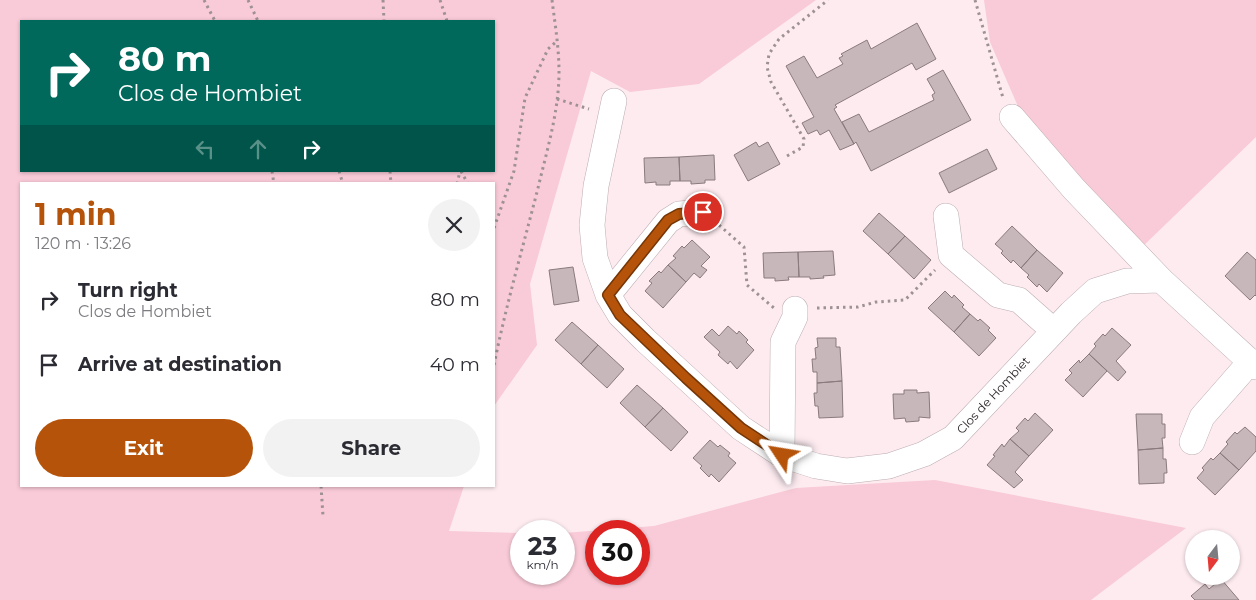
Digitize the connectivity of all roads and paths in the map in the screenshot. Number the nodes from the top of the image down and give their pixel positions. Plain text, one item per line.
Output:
1 (204, 0) edge
2 (248, 0) edge
3 (383, 0) edge
4 (440, 0) edge
5 (552, 0) edge
6 (828, 0) edge
7 (975, 0) edge
8 (214, 20) edge
9 (258, 20) edge
10 (384, 20) edge
11 (447, 20) edge
12 (558, 41) junction
13 (557, 99) junction
14 (613, 108) joint
15 (1012, 117) joint
16 (787, 156) dead end
17 (703, 212) joint
18 (946, 216) dead end
19 (495, 225) edge
20 (950, 255) junction
21 (1161, 280) junction
22 (608, 295) junction
23 (795, 309) junction
24 (1054, 331) junction
25 (495, 360) edge
26 (1254, 364) edge
27 (1192, 442) dead end
28 (782, 455) junction
29 (322, 487) edge
30 (323, 516) dead end

1 - 8 path
2 - 9 path
3 - 10 path
4 - 11 path
5 - 12 path
6 - 16 path
7 - 15 path
12 - 13 path
12 - 19 path
13 - 14 path
13 - 25 path
14 - 22 street, Clos de Hombiet
15 - 21 street
17 - 22 street
17 - 23 path
18 - 20 street
20 - 23 path
20 - 24 street
21 - 24 street, Clos de Hombiet
21 - 26 street
22 - 28 street, Clos de Hombiet
23 - 28 street
24 - 28 street, Clos de Hombiet
26 - 27 street
29 - 30 path

